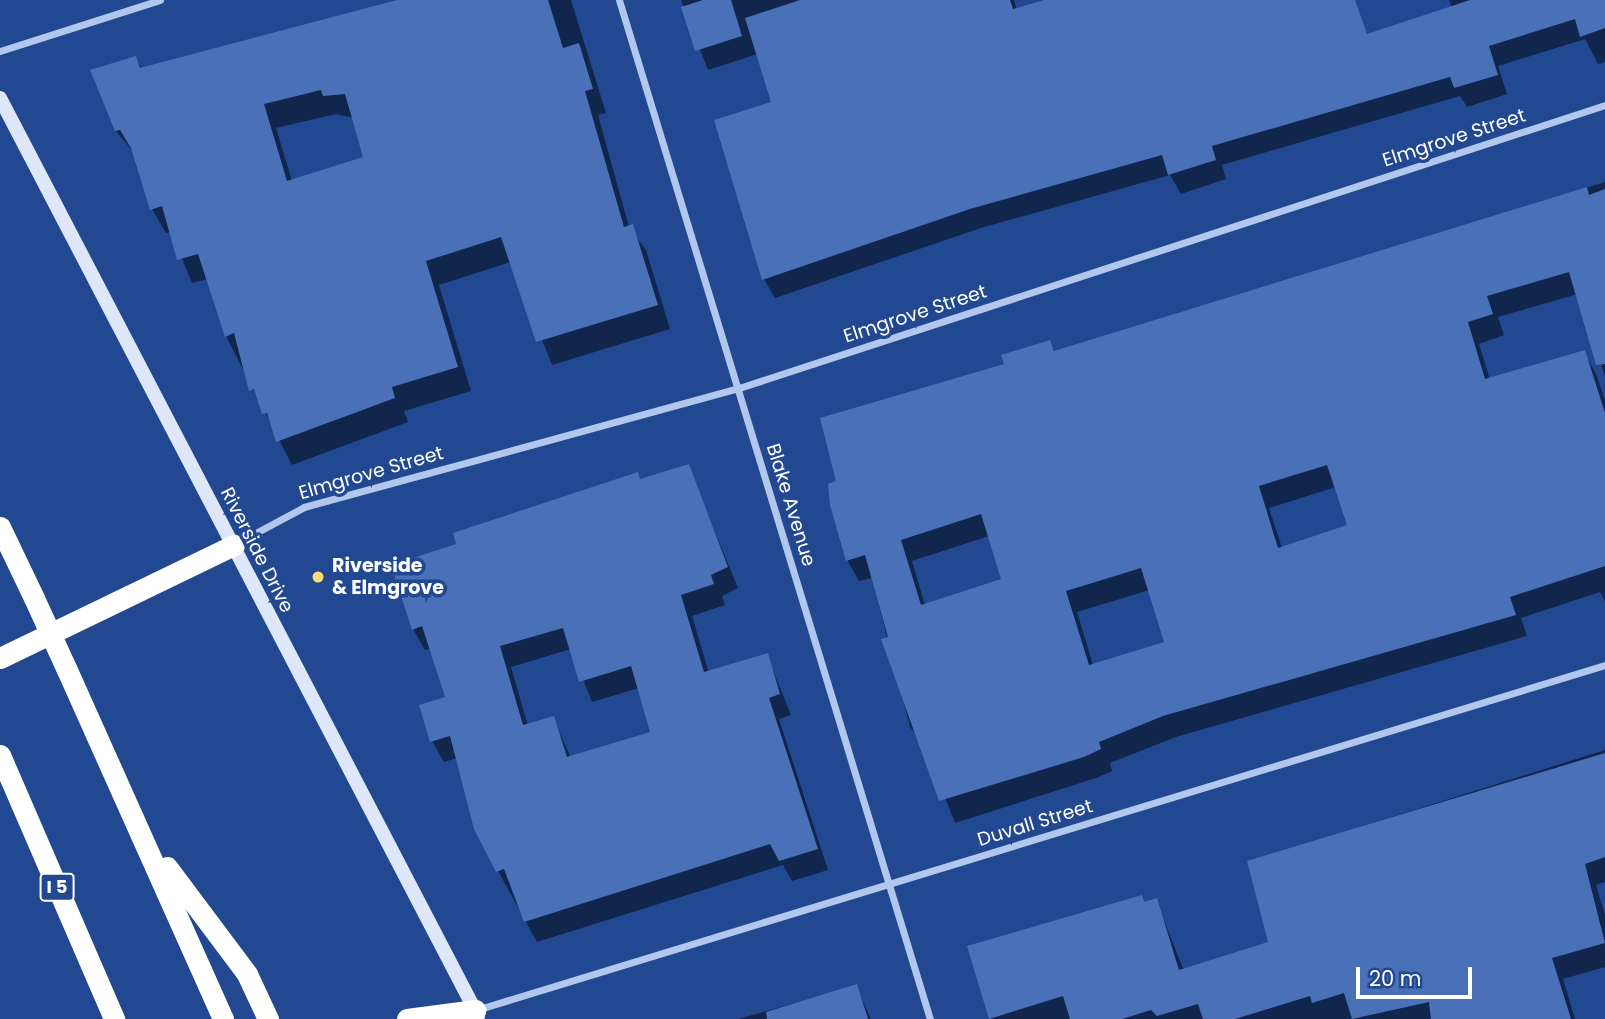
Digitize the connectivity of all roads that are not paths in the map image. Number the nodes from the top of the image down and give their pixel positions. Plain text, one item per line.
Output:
1 (160, 0) edge
2 (619, 0) edge
3 (0, 51) edge
4 (0, 98) edge
5 (1605, 105) edge
6 (739, 388) junction
7 (0, 527) edge
8 (233, 545) junction
9 (0, 658) edge
10 (1605, 665) edge
11 (0, 755) edge
12 (146, 837) junction
13 (887, 884) junction
14 (477, 1015) edge
15 (114, 1019) edge
16 (223, 1019) edge
17 (268, 1019) edge
18 (407, 1019) edge
19 (930, 1019) edge

1 - 3 street
2 - 6 street, Blake Avenue
4 - 8 main road, Riverside Drive
5 - 6 street, Elmgrove Street
6 - 8 street, Elmgrove Street
6 - 13 street, Blake Avenue
7 - 12 highway, bridge
8 - 9 highway
8 - 14 main road, Riverside Drive
10 - 13 street, Duvall Street
11 - 15 highway, I 5
12 - 16 highway
12 - 17 highway
13 - 14 street, Duvall Street
13 - 19 street, Blake Avenue
14 - 18 highway

